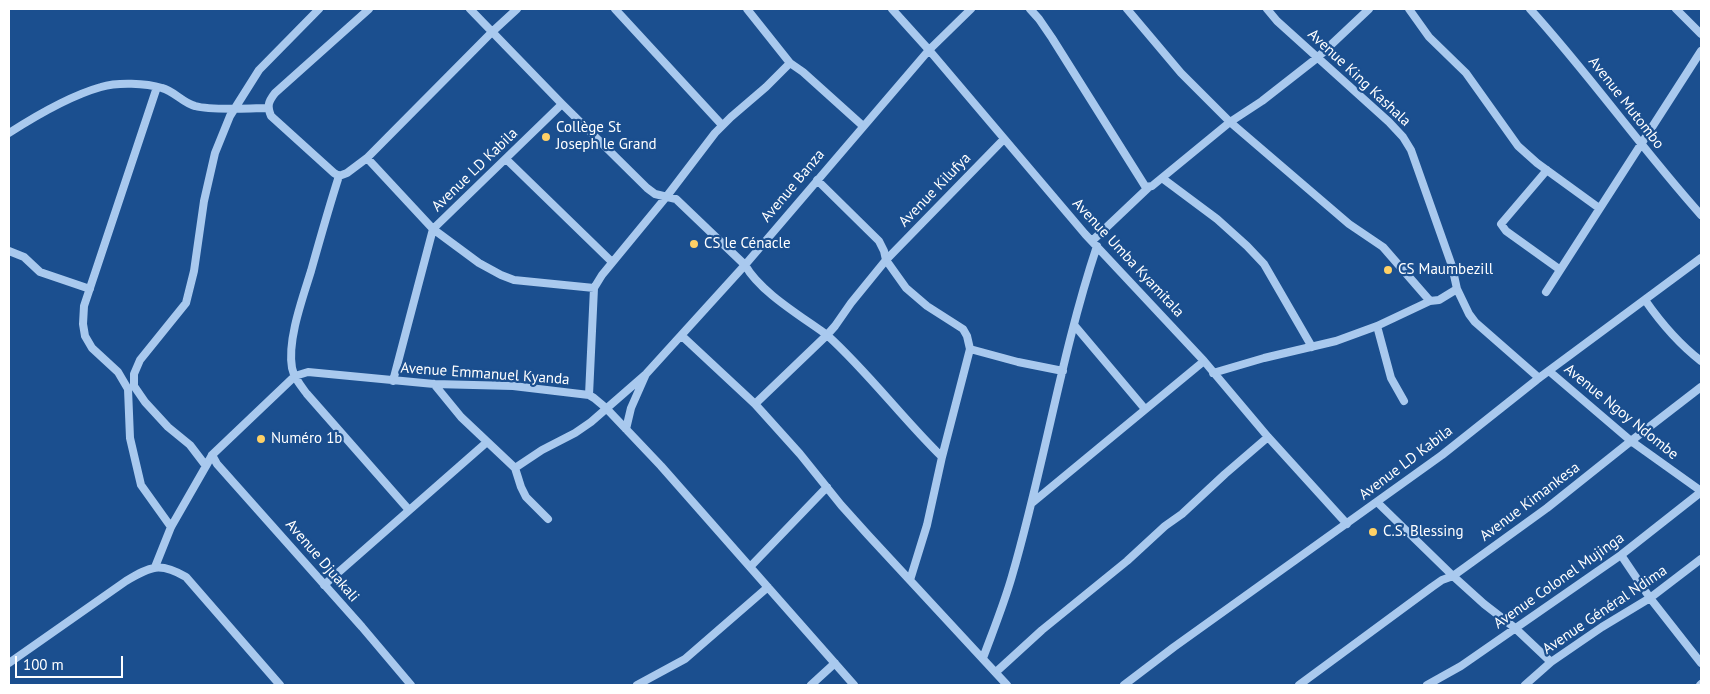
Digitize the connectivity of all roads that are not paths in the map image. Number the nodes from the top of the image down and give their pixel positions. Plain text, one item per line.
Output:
1 (319, 9) edge
2 (370, 9) edge
3 (470, 9) edge
4 (517, 9) edge
5 (615, 9) edge
6 (747, 9) edge
7 (892, 9) edge
8 (971, 9) edge
9 (1030, 9) edge
10 (1127, 9) edge
11 (1267, 9) edge
12 (1369, 9) edge
13 (1409, 9) edge
14 (1530, 9) edge
15 (1676, 9) edge
16 (492, 32) junction
17 (1701, 34) edge
18 (929, 50) junction
19 (1701, 50) edge
20 (1317, 58) junction
21 (790, 63) junction
22 (157, 87) junction
23 (562, 104) junction
24 (236, 108) junction
25 (268, 108) junction
26 (1230, 122) junction
27 (722, 125) junction
28 (863, 126) junction
29 (9, 133) edge
30 (1004, 139) junction
31 (1640, 144) junction
32 (367, 158) junction
33 (506, 159) junction
34 (1547, 170) junction
35 (339, 176) junction
36 (1162, 178) junction
37 (817, 180) junction
38 (1149, 188) junction
39 (667, 196) junction
40 (1599, 208) junction
41 (1701, 214) edge
42 (433, 229) junction
43 (1095, 244) junction
44 (9, 251) edge
45 (1701, 258) edge
46 (886, 260) junction
47 (612, 262) junction
48 (745, 265) junction
49 (1560, 269) junction
50 (594, 288) junction
51 (1457, 289) junction
52 (90, 290) junction
53 (1546, 292) dead end
54 (1644, 300) junction
55 (1430, 301) junction
56 (1074, 326) junction
57 (1377, 326) junction
58 (827, 335) junction
59 (682, 336) junction
60 (1312, 347) junction
61 (970, 349) junction
62 (1204, 361) junction
63 (1701, 361) edge
64 (1063, 371) junction
65 (1549, 371) junction
66 (1214, 373) junction
67 (646, 374) junction
68 (295, 376) junction
69 (1539, 378) junction
70 (393, 381) junction
71 (434, 384) junction
72 (1701, 387) edge
73 (131, 388) junction
74 (589, 395) junction
75 (1404, 401) dead end
76 (755, 404) junction
77 (606, 408) junction
78 (1145, 409) junction
79 (626, 429) junction
80 (1268, 437) junction
81 (1631, 440) junction
82 (487, 442) junction
83 (212, 455) junction
84 (942, 457) junction
85 (206, 466) junction
86 (515, 468) junction
87 (827, 487) junction
88 (1701, 491) edge
89 (1032, 502) junction
90 (1377, 502) junction
91 (409, 510) junction
92 (548, 519) dead end
93 (1347, 524) junction
94 (171, 527) junction
95 (1621, 555) junction
96 (1701, 559) edge
97 (155, 567) junction
98 (750, 567) junction
99 (1453, 576) junction
100 (910, 580) junction
101 (324, 584) junction
102 (768, 587) junction
103 (1650, 598) junction
104 (1516, 628) junction
105 (983, 658) junction
106 (1551, 662) junction
107 (9, 663) edge
108 (1701, 663) edge
109 (835, 664) junction
110 (996, 672) junction
111 (280, 685) edge
112 (410, 685) edge
113 (637, 685) edge
114 (811, 685) edge
115 (854, 685) edge
116 (1007, 685) edge
117 (1124, 685) edge
118 (1299, 685) edge
119 (1427, 685) edge
120 (1525, 685) edge

1 - 24 street
2 - 25 street
3 - 16 street
4 - 16 street
5 - 27 street
6 - 21 street
7 - 18 street, Avenue Umba Kyamitala
8 - 18 street, Avenue Banza
9 - 38 street
10 - 26 street
11 - 20 street, Avenue King Kashala
12 - 20 street
13 - 34 street
14 - 31 street, Avenue Mutombo
15 - 17 street
16 - 23 street
16 - 32 street
18 - 28 street, Avenue Banza
18 - 30 street, Avenue Umba Kyamitala
19 - 31 street
20 - 26 street
20 - 51 street, Avenue King Kashala
21 - 27 street
21 - 28 street
22 - 24 street
22 - 29 street
22 - 52 street
23 - 33 street, Avenue LD Kabila
23 - 39 street
24 - 25 street
24 - 73 street
25 - 35 street
26 - 36 street
26 - 55 street
27 - 39 street
28 - 37 street, Avenue Banza
30 - 43 street, Avenue Umba Kyamitala
30 - 46 street, Avenue Kilufya
31 - 40 street
31 - 41 street, Avenue Mutombo
32 - 35 street
32 - 42 street
33 - 42 street, Avenue LD Kabila
33 - 47 street
34 - 40 street
34 - 49 street
35 - 68 street
36 - 38 street
36 - 60 street
37 - 46 street
37 - 48 street, Avenue Banza
38 - 43 street
39 - 47 street
39 - 48 street
40 - 49 street
42 - 50 street
42 - 70 street, Avenue LD Kabila
43 - 56 street
43 - 62 street, Avenue Umba Kyamitala
44 - 52 street
45 - 54 street, Avenue LD Kabila
46 - 58 street, Avenue Kilufya
46 - 61 street
47 - 50 street
48 - 58 street
48 - 59 street, Avenue Banza
49 - 53 street
50 - 74 street
51 - 55 street
51 - 69 street, Avenue King Kashala
52 - 73 street
54 - 63 street
54 - 65 street, Avenue LD Kabila
55 - 57 street
56 - 64 street
56 - 78 street
57 - 60 street
57 - 75 street
58 - 76 street, Avenue Kilufya
58 - 84 street
59 - 67 street, Avenue Banza
59 - 76 street
60 - 66 street
61 - 64 street
61 - 84 street
62 - 66 street, Avenue Umba Kyamitala
62 - 78 street
64 - 89 street
65 - 69 street, Avenue LD Kabila
65 - 81 street, Avenue Ngoy Ndombe
66 - 80 street, Avenue Umba Kyamitala
67 - 77 street, Avenue Banza
67 - 79 street
68 - 70 street, Avenue Emmanuel Kyanda
68 - 83 street
68 - 91 street
69 - 90 street, Avenue LD Kabila
70 - 71 street, Avenue Emmanuel Kyanda
71 - 74 street, Avenue Emmanuel Kyanda
71 - 82 street
72 - 81 street, Avenue Kimankesa
73 - 85 street
73 - 94 street
74 - 77 street, Avenue Emmanuel Kyanda
76 - 87 street
77 - 79 street, Avenue Emmanuel Kyanda
77 - 86 street, Avenue Banza
78 - 89 street
79 - 98 street, Avenue Emmanuel Kyanda
80 - 93 street, Avenue Umba Kyamitala
80 - 110 street
81 - 88 street, Avenue Ngoy Ndombe
81 - 99 street, Avenue Kimankesa
82 - 86 street
82 - 91 street
83 - 85 street
83 - 101 street, Avenue Djuakali
84 - 100 street
85 - 94 street
86 - 92 street
87 - 98 street
87 - 100 street
88 - 95 street, Avenue Colonel Mujinga
89 - 105 street
90 - 93 street, Avenue LD Kabila
90 - 99 street
91 - 101 street
93 - 117 street, Avenue LD Kabila
94 - 97 street
95 - 103 street
95 - 104 street, Avenue Colonel Mujinga
96 - 103 street, Avenue Général Ndima
97 - 107 street
97 - 111 street
98 - 102 street, Avenue Emmanuel Kyanda
99 - 104 street
99 - 118 street, Avenue Kimankesa
100 - 105 street
101 - 112 street, Avenue Djuakali
102 - 109 street, Avenue Emmanuel Kyanda
102 - 113 street
103 - 106 street, Avenue Général Ndima
103 - 108 street
104 - 106 street
104 - 119 street, Avenue Colonel Mujinga
105 - 110 street
106 - 120 street, Avenue Général Ndima
109 - 114 street
109 - 115 street, Avenue Emmanuel Kyanda
110 - 116 street

